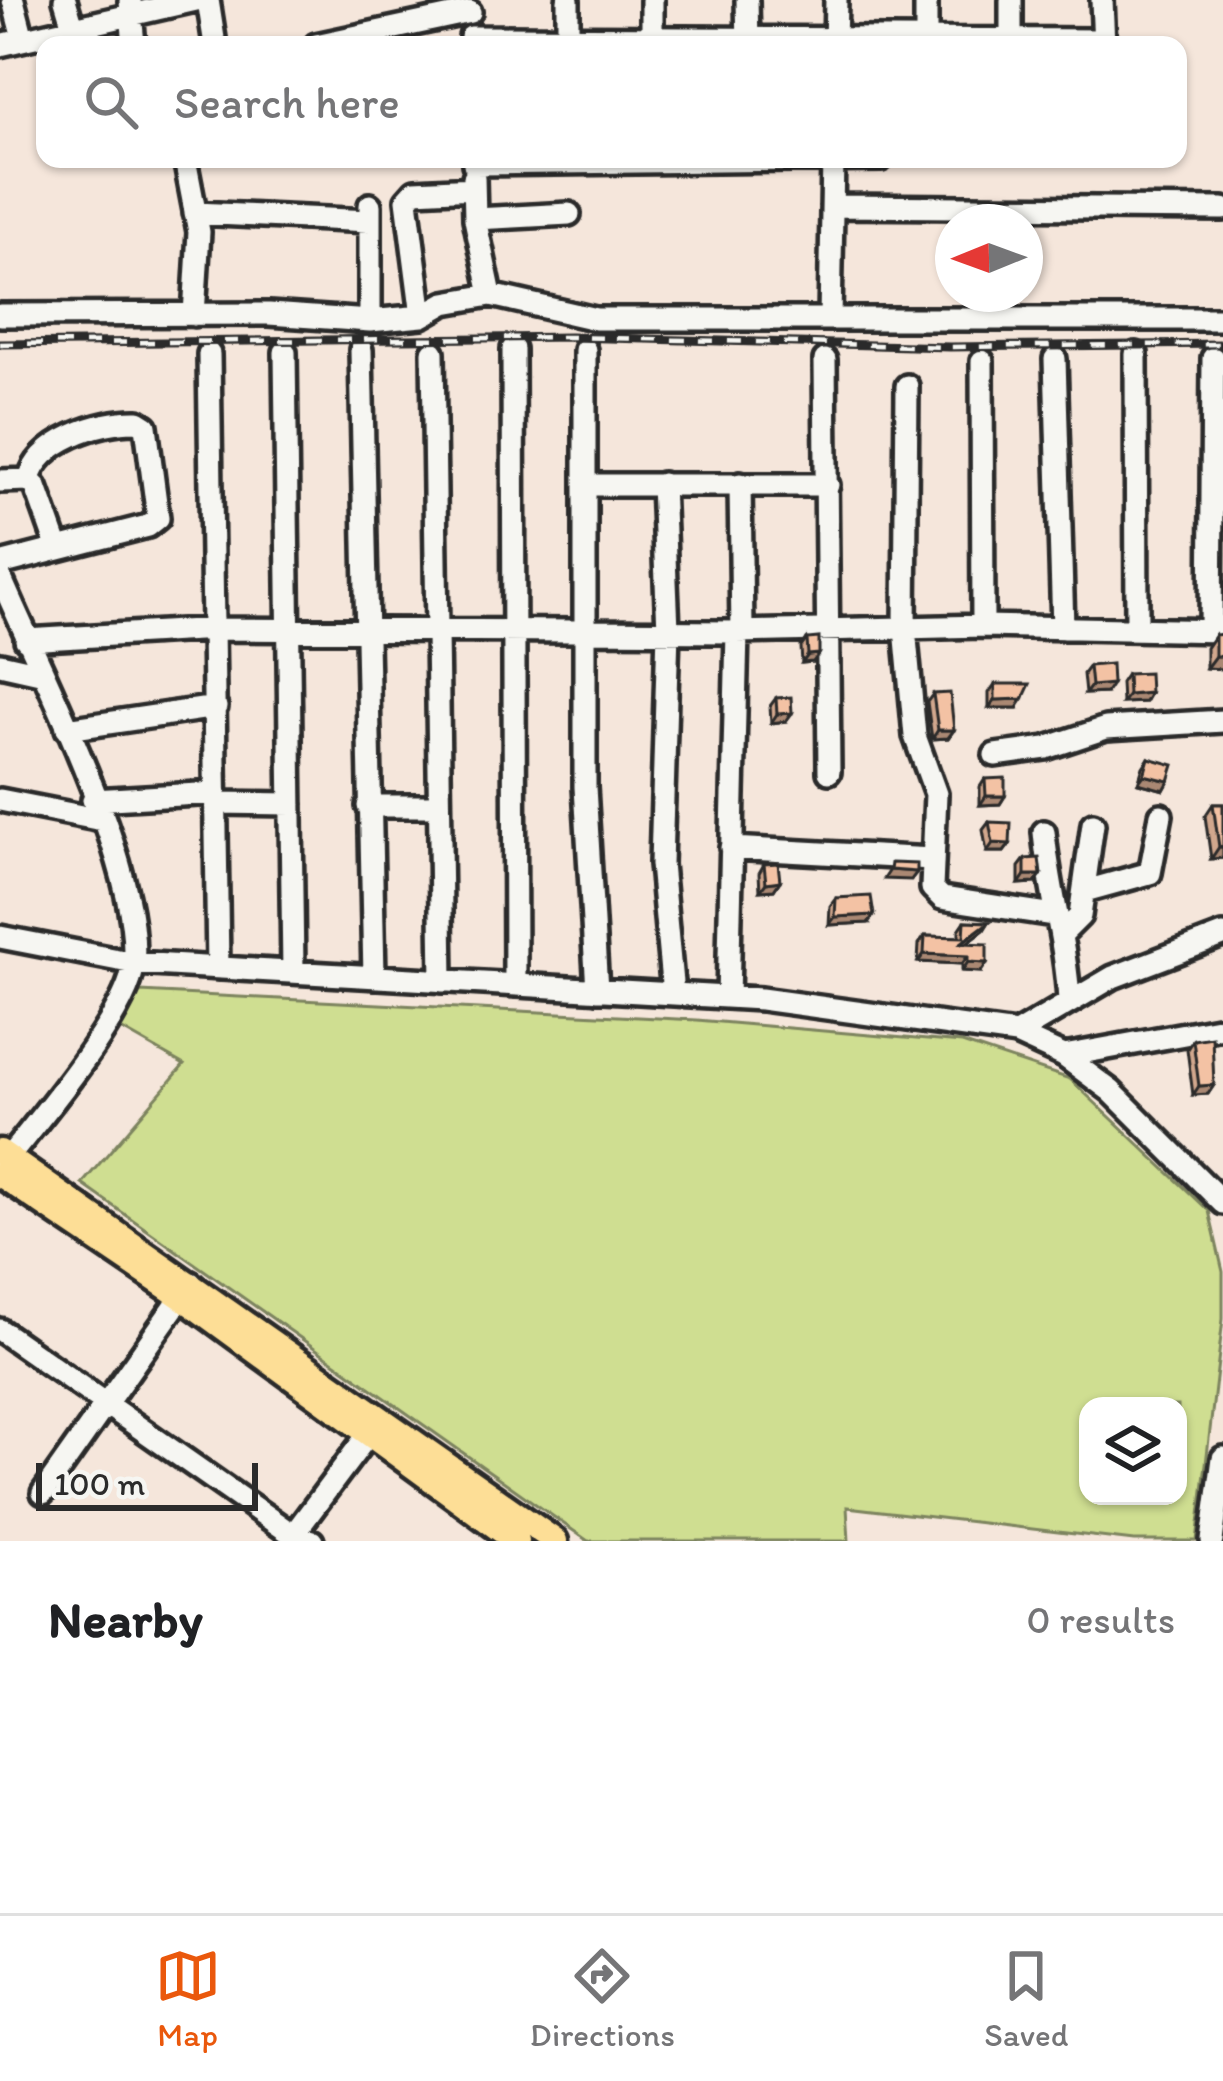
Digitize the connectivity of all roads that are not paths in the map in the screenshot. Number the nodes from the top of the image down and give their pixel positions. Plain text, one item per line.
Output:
1 (13, 0) edge
2 (65, 0) edge
3 (196, 0) edge
4 (208, 0) edge
5 (568, 0) edge
6 (652, 0) edge
7 (747, 0) edge
8 (836, 0) edge
9 (926, 0) edge
10 (1011, 0) edge
11 (1102, 0) edge
12 (470, 6) edge
13 (116, 8) edge
14 (73, 27) junction
15 (130, 36) edge
16 (214, 36) edge
17 (352, 36) edge
18 (471, 36) edge
19 (568, 36) edge
20 (652, 36) edge
21 (748, 36) edge
22 (835, 36) edge
23 (926, 36) edge
24 (1011, 36) edge
25 (1104, 36) edge
26 (23, 39) junction
27 (0, 45) edge
28 (187, 168) edge
29 (474, 168) edge
30 (833, 168) edge
31 (474, 188) junction
32 (832, 206) junction
33 (1223, 209) edge
34 (195, 213) junction
35 (569, 214) dead end
36 (475, 219) junction
37 (491, 295) junction
38 (0, 315) edge
39 (194, 315) junction
40 (422, 316) junction
41 (830, 318) junction
42 (1223, 319) edge
43 (370, 321) junction
44 (512, 349) dead end
45 (361, 350) dead end
46 (585, 350) dead end
47 (285, 352) dead end
48 (433, 352) dead end
49 (209, 354) dead end
50 (1136, 354) dead end
51 (1213, 358) dead end
52 (825, 359) dead end
53 (1055, 359) dead end
54 (982, 361) dead end
55 (907, 386) dead end
56 (29, 480) junction
57 (0, 481) edge
58 (662, 484) junction
59 (740, 484) junction
60 (589, 485) junction
61 (828, 485) junction
62 (58, 549) junction
63 (0, 564) edge
64 (0, 576) edge
65 (983, 626) junction
66 (586, 627) junction
67 (362, 628) junction
68 (514, 628) junction
69 (905, 628) junction
70 (1063, 628) junction
71 (216, 629) junction
72 (288, 629) junction
73 (436, 629) junction
74 (668, 629) junction
75 (1137, 629) junction
76 (831, 630) junction
77 (1217, 631) edge
78 (739, 632) junction
79 (26, 640) junction
80 (0, 664) edge
81 (40, 673) junction
82 (216, 707) junction
83 (1223, 721) edge
84 (67, 729) junction
85 (995, 755) dead end
86 (829, 772) dead end
87 (216, 798) junction
88 (0, 800) edge
89 (290, 804) junction
90 (368, 806) junction
91 (439, 806) junction
92 (97, 810) junction
93 (1161, 815) dead end
94 (1093, 824) dead end
95 (1044, 832) dead end
96 (731, 848) junction
97 (932, 859) junction
98 (1085, 891) junction
99 (1059, 923) junction
100 (1223, 935) edge
101 (0, 937) edge
102 (134, 963) junction
103 (218, 968) junction
104 (293, 972) junction
105 (374, 977) junction
106 (442, 981) junction
107 (515, 985) junction
108 (597, 990) junction
109 (673, 994) junction
110 (728, 997) junction
111 (1069, 1001) junction
112 (1223, 1027) edge
113 (1016, 1034) junction
114 (1064, 1055) junction
115 (2, 1163) edge
116 (1222, 1197) edge
117 (187, 1290) junction
118 (0, 1330) edge
119 (107, 1405) junction
120 (375, 1426) junction
121 (1223, 1458) edge
122 (1221, 1481) edge
123 (43, 1493) dead end
124 (472, 1495) junction
125 (302, 1538) edge
126 (515, 1541) edge
127 (555, 1541) edge
128 (1212, 1541) edge

1 - 26 street
2 - 14 street
3 - 13 street
4 - 16 street
5 - 19 street
6 - 20 street
7 - 21 street
8 - 22 street
9 - 23 street
10 - 24 street
11 - 25 street
12 - 17 street
12 - 18 street
13 - 14 street
13 - 15 street
14 - 26 street
26 - 27 street
28 - 34 street
29 - 31 street
30 - 32 street
31 - 36 street
31 - 40 street
32 - 33 street
32 - 41 street
34 - 39 street
34 - 43 street
35 - 36 street
36 - 37 street
37 - 40 street
37 - 41 street
38 - 39 street
39 - 43 street
40 - 43 street
41 - 42 street
44 - 68 street
45 - 67 street
46 - 60 street
47 - 72 street
48 - 73 street
49 - 71 street
50 - 75 street
51 - 77 street
52 - 61 street
53 - 70 street
54 - 65 street
55 - 69 street
56 - 57 street
56 - 62 street
56 - 62 street
58 - 59 street
58 - 60 street
58 - 74 street
59 - 61 street
59 - 78 street
60 - 66 street
61 - 76 street
62 - 63 street
64 - 79 street
65 - 69 street
65 - 70 street
66 - 68 street
66 - 74 street
66 - 108 street
67 - 72 street
67 - 73 street
67 - 90 street
68 - 73 street
68 - 107 street
69 - 76 street
69 - 97 street
70 - 75 street
71 - 72 street
71 - 79 street
71 - 82 street
72 - 89 street
73 - 91 street
74 - 78 street
74 - 109 street
75 - 77 street
76 - 78 street
76 - 86 street
78 - 96 street
79 - 81 street
80 - 81 street
81 - 84 street
82 - 84 street
82 - 87 street
83 - 85 street
84 - 92 street
87 - 89 street
87 - 92 street
87 - 103 street
88 - 92 street
89 - 104 street
90 - 91 street
90 - 105 street
91 - 106 street
92 - 102 street
93 - 98 street
94 - 98 street
95 - 99 street
96 - 97 street
96 - 110 street
97 - 99 street
98 - 99 street
99 - 111 street
100 - 111 street
101 - 102 street
102 - 103 street
102 - 115 street
103 - 104 street
104 - 105 street
105 - 106 street
106 - 107 street
107 - 108 street
108 - 109 street
109 - 110 street
110 - 113 street
111 - 113 street
112 - 114 street
113 - 114 street
114 - 116 street
115 - 117 main road
117 - 119 street
117 - 120 main road
118 - 119 street
119 - 123 street
119 - 125 street
120 - 124 main road
120 - 125 street
121 - 122 street
122 - 128 street
124 - 126 main road
124 - 127 main road

